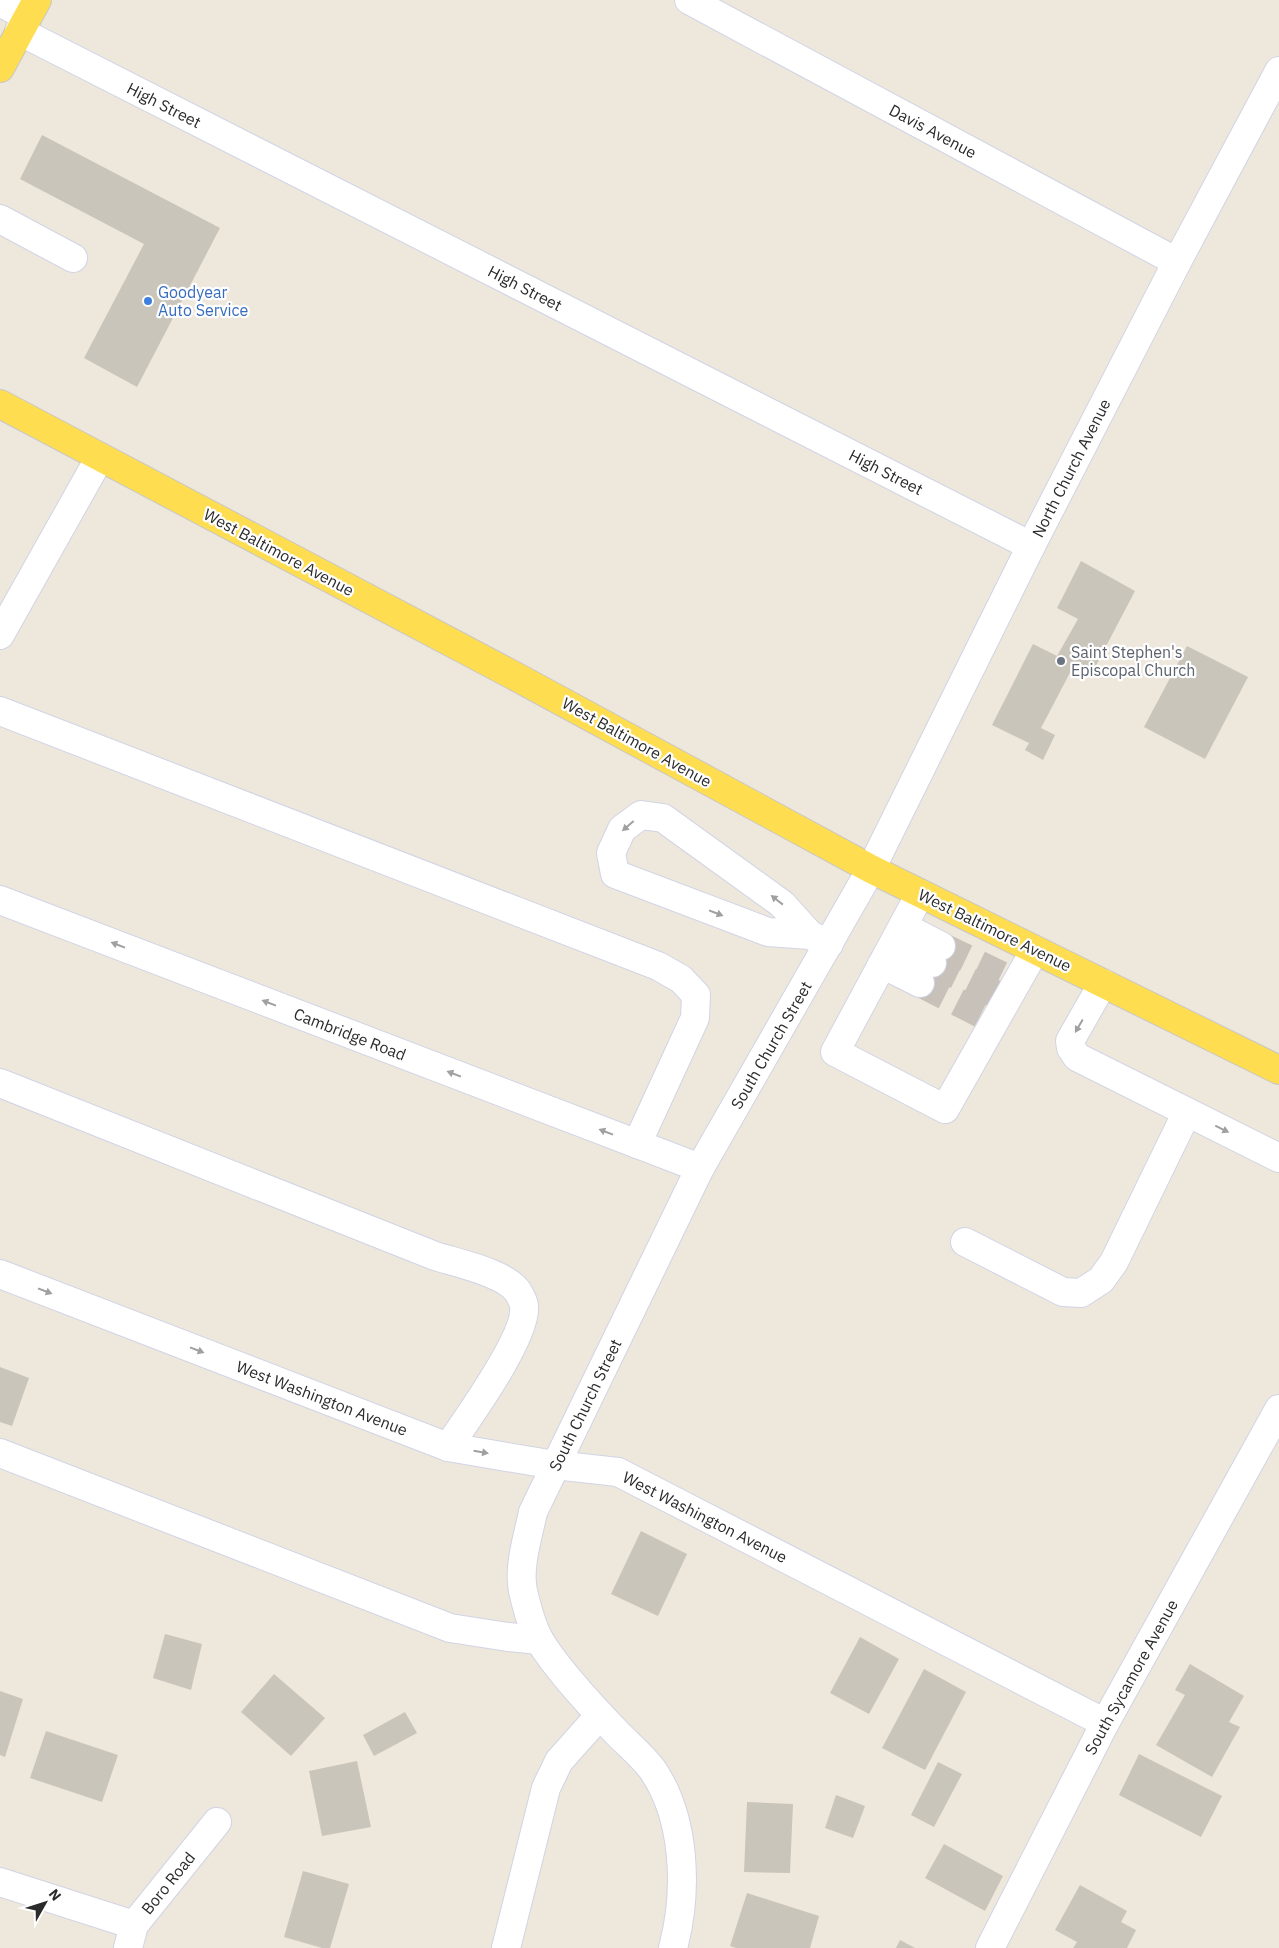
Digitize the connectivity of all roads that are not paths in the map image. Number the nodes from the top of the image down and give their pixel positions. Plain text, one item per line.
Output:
1 (689, 0) edge
2 (0, 2) edge
3 (28, 16) edge
4 (0, 68) edge
5 (1279, 71) edge
6 (0, 219) edge
7 (73, 258) dead end
8 (1177, 262) junction
9 (0, 404) edge
10 (100, 457) junction
11 (1031, 546) junction
12 (0, 635) edge
13 (0, 712) edge
14 (871, 870) junction
15 (920, 894) junction
16 (0, 900) edge
17 (819, 940) junction
18 (893, 945) junction
19 (1035, 950) junction
20 (1103, 983) junction
21 (1279, 1070) edge
22 (0, 1083) edge
23 (1187, 1112) junction
24 (637, 1144) junction
25 (1279, 1158) edge
26 (700, 1168) junction
27 (965, 1242) dead end
28 (0, 1274) edge
29 (1279, 1409) edge
30 (448, 1447) junction
31 (0, 1453) edge
32 (555, 1465) junction
33 (539, 1640) junction
34 (600, 1715) junction
35 (1105, 1724) junction
36 (217, 1822) dead end
37 (0, 1882) edge
38 (131, 1936) edge
39 (506, 1948) edge
40 (674, 1948) edge
41 (990, 1948) edge

1 - 8 street, Davis Avenue
2 - 3 street, High Street
3 - 4 main road
3 - 11 street, High Street
5 - 8 street, North Church Avenue
6 - 7 street
8 - 11 street, North Church Avenue
9 - 10 main road, West Baltimore Avenue
10 - 12 street
10 - 14 main road, West Baltimore Avenue
11 - 14 street, North Church Avenue
13 - 24 street
14 - 15 main road, West Baltimore Avenue
14 - 17 street, South Church Street
15 - 18 street
15 - 19 main road, West Baltimore Avenue
24 -> 16 street, Cambridge Road
17 -> 17 street
17 - 26 street, South Church Street
18 - 18 street
18 - 19 street
19 - 20 main road, West Baltimore Avenue
20 - 21 main road, West Baltimore Avenue
20 -> 23 street
22 - 30 street
23 -> 25 street
23 - 27 street
24 - 26 street, Cambridge Road
26 - 32 street, South Church Street
28 -> 30 street, West Washington Avenue
29 - 35 street, South Sycamore Avenue
30 -> 32 street, West Washington Avenue
31 - 33 street
32 - 33 street, South Church Street
32 - 35 street, West Washington Avenue
33 - 34 street, South Church Street
34 - 39 street
34 - 40 street, South Church Street
35 - 41 street, South Sycamore Avenue
36 - 38 street, Boro Road
37 - 38 street

